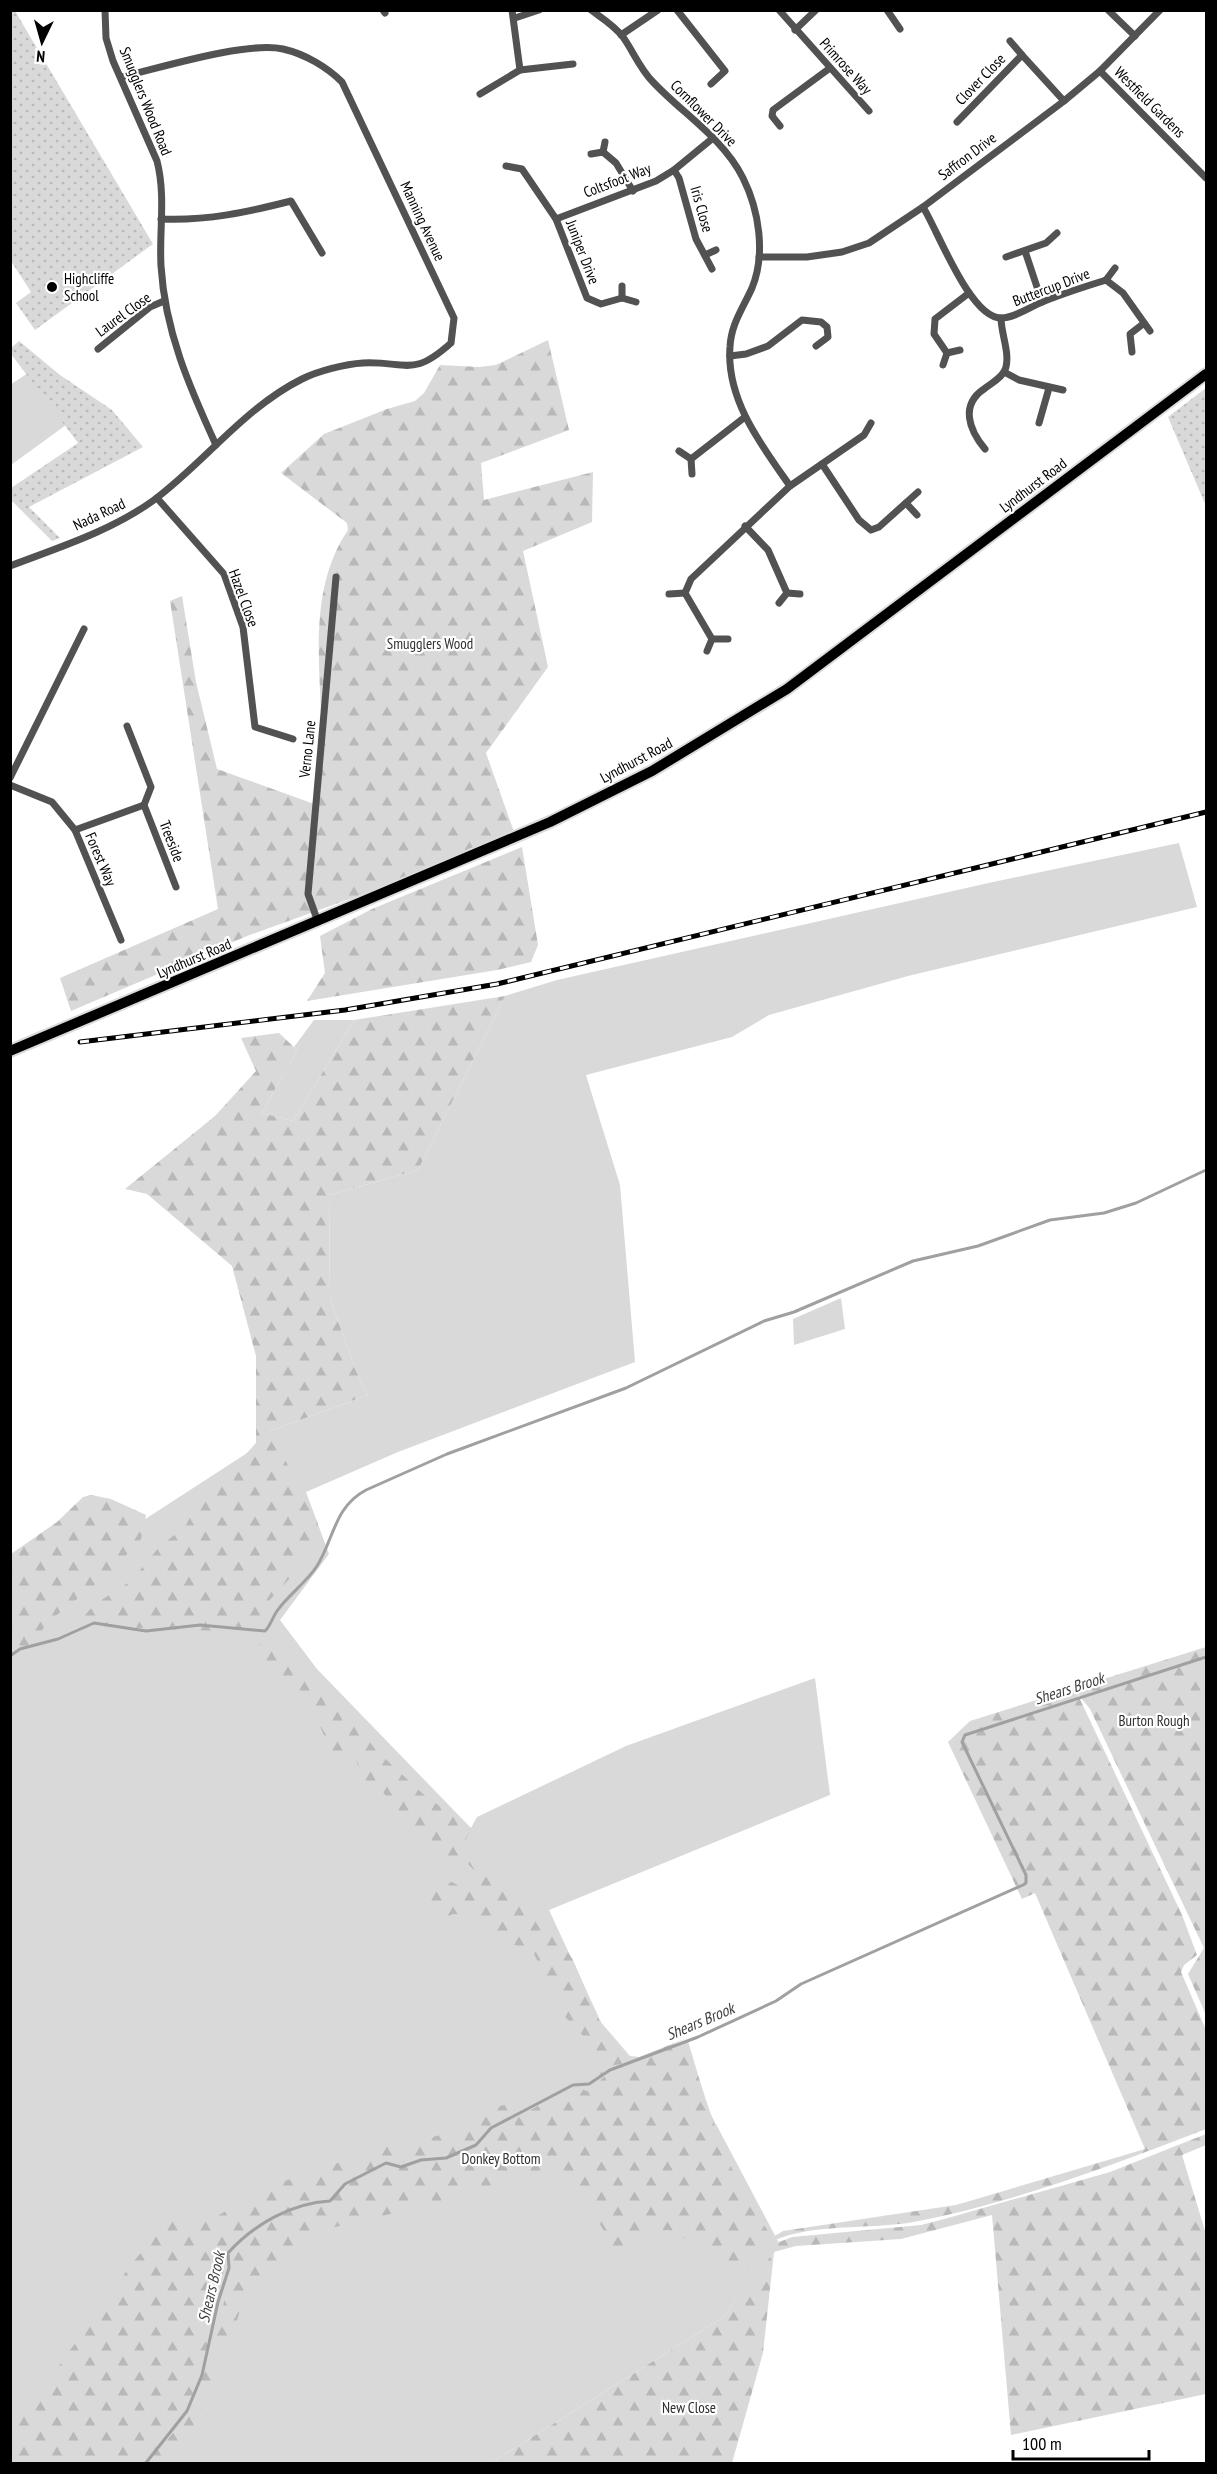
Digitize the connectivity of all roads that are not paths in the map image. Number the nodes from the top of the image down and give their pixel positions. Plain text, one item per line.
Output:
1 (105, 10) edge
2 (539, 10) edge
3 (591, 10) edge
4 (658, 10) edge
5 (677, 10) edge
6 (779, 10) edge
7 (816, 10) edge
8 (887, 10) edge
9 (1108, 10) edge
10 (1160, 10) edge
11 (513, 14) edge
12 (900, 29) dead end
13 (795, 30) junction
14 (621, 35) junction
15 (1135, 36) junction
16 (1010, 41) dead end
17 (1022, 55) junction
18 (573, 64) dead end
19 (830, 68) junction
20 (520, 70) junction
21 (1100, 71) junction
22 (121, 77) junction
23 (711, 84) dead end
24 (480, 94) dead end
25 (1064, 101) junction
26 (869, 111) dead end
27 (957, 122) dead end
28 (780, 126) dead end
29 (713, 138) junction
30 (604, 142) dead end
31 (603, 152) junction
32 (591, 154) dead end
33 (506, 166) dead end
34 (674, 170) junction
35 (1206, 178) edge
36 (633, 190) junction
37 (923, 207) junction
38 (161, 219) junction
39 (556, 219) junction
40 (1057, 233) dead end
41 (716, 250) dead end
42 (1025, 251) junction
43 (322, 253) dead end
44 (705, 255) junction
45 (759, 257) junction
46 (1006, 257) dead end
47 (1115, 268) dead end
48 (712, 269) dead end
49 (1106, 280) junction
50 (622, 286) dead end
51 (969, 293) junction
52 (622, 298) junction
53 (165, 301) junction
54 (636, 302) dead end
55 (1042, 303) junction
56 (1001, 318) junction
57 (1143, 324) junction
58 (1150, 332) dead end
59 (816, 346) dead end
60 (98, 349) dead end
61 (960, 350) dead end
62 (1132, 352) dead end
63 (947, 353) junction
64 (730, 356) junction
65 (943, 365) dead end
66 (1004, 372) junction
67 (1206, 374) edge
68 (1049, 388) junction
69 (1063, 390) dead end
70 (745, 417) junction
71 (871, 423) dead end
72 (1039, 423) dead end
73 (216, 445) junction
74 (985, 449) dead end
75 (679, 451) dead end
76 (691, 459) junction
77 (822, 464) junction
78 (692, 474) dead end
79 (790, 486) junction
80 (918, 492) dead end
81 (157, 498) junction
82 (906, 503) junction
83 (917, 515) dead end
84 (745, 526) junction
85 (10, 566) edge
86 (336, 577) dead end
87 (685, 593) junction
88 (787, 593) junction
89 (669, 594) dead end
90 (800, 594) dead end
91 (779, 603) dead end
92 (84, 629) dead end
93 (712, 639) junction
94 (728, 639) dead end
95 (707, 651) dead end
96 (127, 726) dead end
97 (293, 739) dead end
98 (10, 778) edge
99 (10, 785) edge
100 (144, 805) junction
101 (75, 830) junction
102 (176, 887) dead end
103 (318, 922) junction
104 (121, 940) dead end
105 (10, 1051) edge

1 - 22 street, Smugglers Wood Road
2 - 11 street
3 - 14 street, Cornflower Drive
4 - 14 street
5 - 23 street
6 - 13 street, Primrose Way
7 - 13 street
8 - 12 street
9 - 15 street
10 - 15 street, Saffron Drive
11 - 20 street
13 - 19 street, Primrose Way
14 - 29 street, Cornflower Drive
15 - 21 street, Saffron Drive
16 - 17 street, Clover Close
17 - 25 street, Clover Close
17 - 27 street, Clover Close
18 - 20 street
19 - 26 street, Primrose Way
19 - 28 street
20 - 24 street
21 - 25 street, Saffron Drive
21 - 35 street, Westfield Gardens
22 - 38 street, Smugglers Wood Road
22 - 73 street, Manning Avenue
25 - 37 street, Saffron Drive
29 - 34 street, Coltsfoot Way
29 - 45 street, Cornflower Drive
30 - 31 street
31 - 32 street
31 - 36 street
33 - 39 street, Juniper Drive
34 - 36 street, Coltsfoot Way
34 - 44 street, Iris Close
36 - 39 street, Coltsfoot Way
37 - 45 street, Saffron Drive
37 - 51 street, Buttercup Drive
38 - 43 street
38 - 53 street, Smugglers Wood Road
39 - 52 street, Juniper Drive
40 - 42 street
41 - 44 street, Iris Close
42 - 46 street
42 - 55 street
44 - 48 street, Iris Close
45 - 64 street, Cornflower Drive
47 - 49 street, Buttercup Drive
49 - 55 street, Buttercup Drive
49 - 57 street, Buttercup Drive
50 - 52 street, Juniper Drive
51 - 56 street, Buttercup Drive
51 - 63 street
52 - 54 street, Juniper Drive
53 - 60 street, Laurel Close
53 - 73 street, Smugglers Wood Road
55 - 56 street, Buttercup Drive
56 - 66 street
57 - 58 street, Buttercup Drive
57 - 62 street
59 - 64 street
61 - 63 street
63 - 65 street
64 - 70 street, Cornflower Drive
66 - 68 street
66 - 74 street
67 - 103 main road, Lyndhurst Road
68 - 69 street
68 - 72 street
70 - 76 street
70 - 79 street, Cornflower Drive
71 - 77 street
73 - 81 street, Nada Road
75 - 76 street
76 - 78 street
77 - 79 street
77 - 82 street
79 - 84 street
80 - 82 street
81 - 85 street, Nada Road
81 - 97 street, Hazel Close
82 - 83 street
84 - 87 street
84 - 88 street
86 - 103 street, Verno Lane
87 - 89 street
87 - 93 street
88 - 90 street
88 - 91 street
92 - 98 street
93 - 94 street
93 - 95 street
96 - 100 street, Treeside
99 - 101 street, Forest Way
100 - 101 street
100 - 102 street, Treeside
101 - 104 street, Forest Way
103 - 105 main road, Lyndhurst Road

